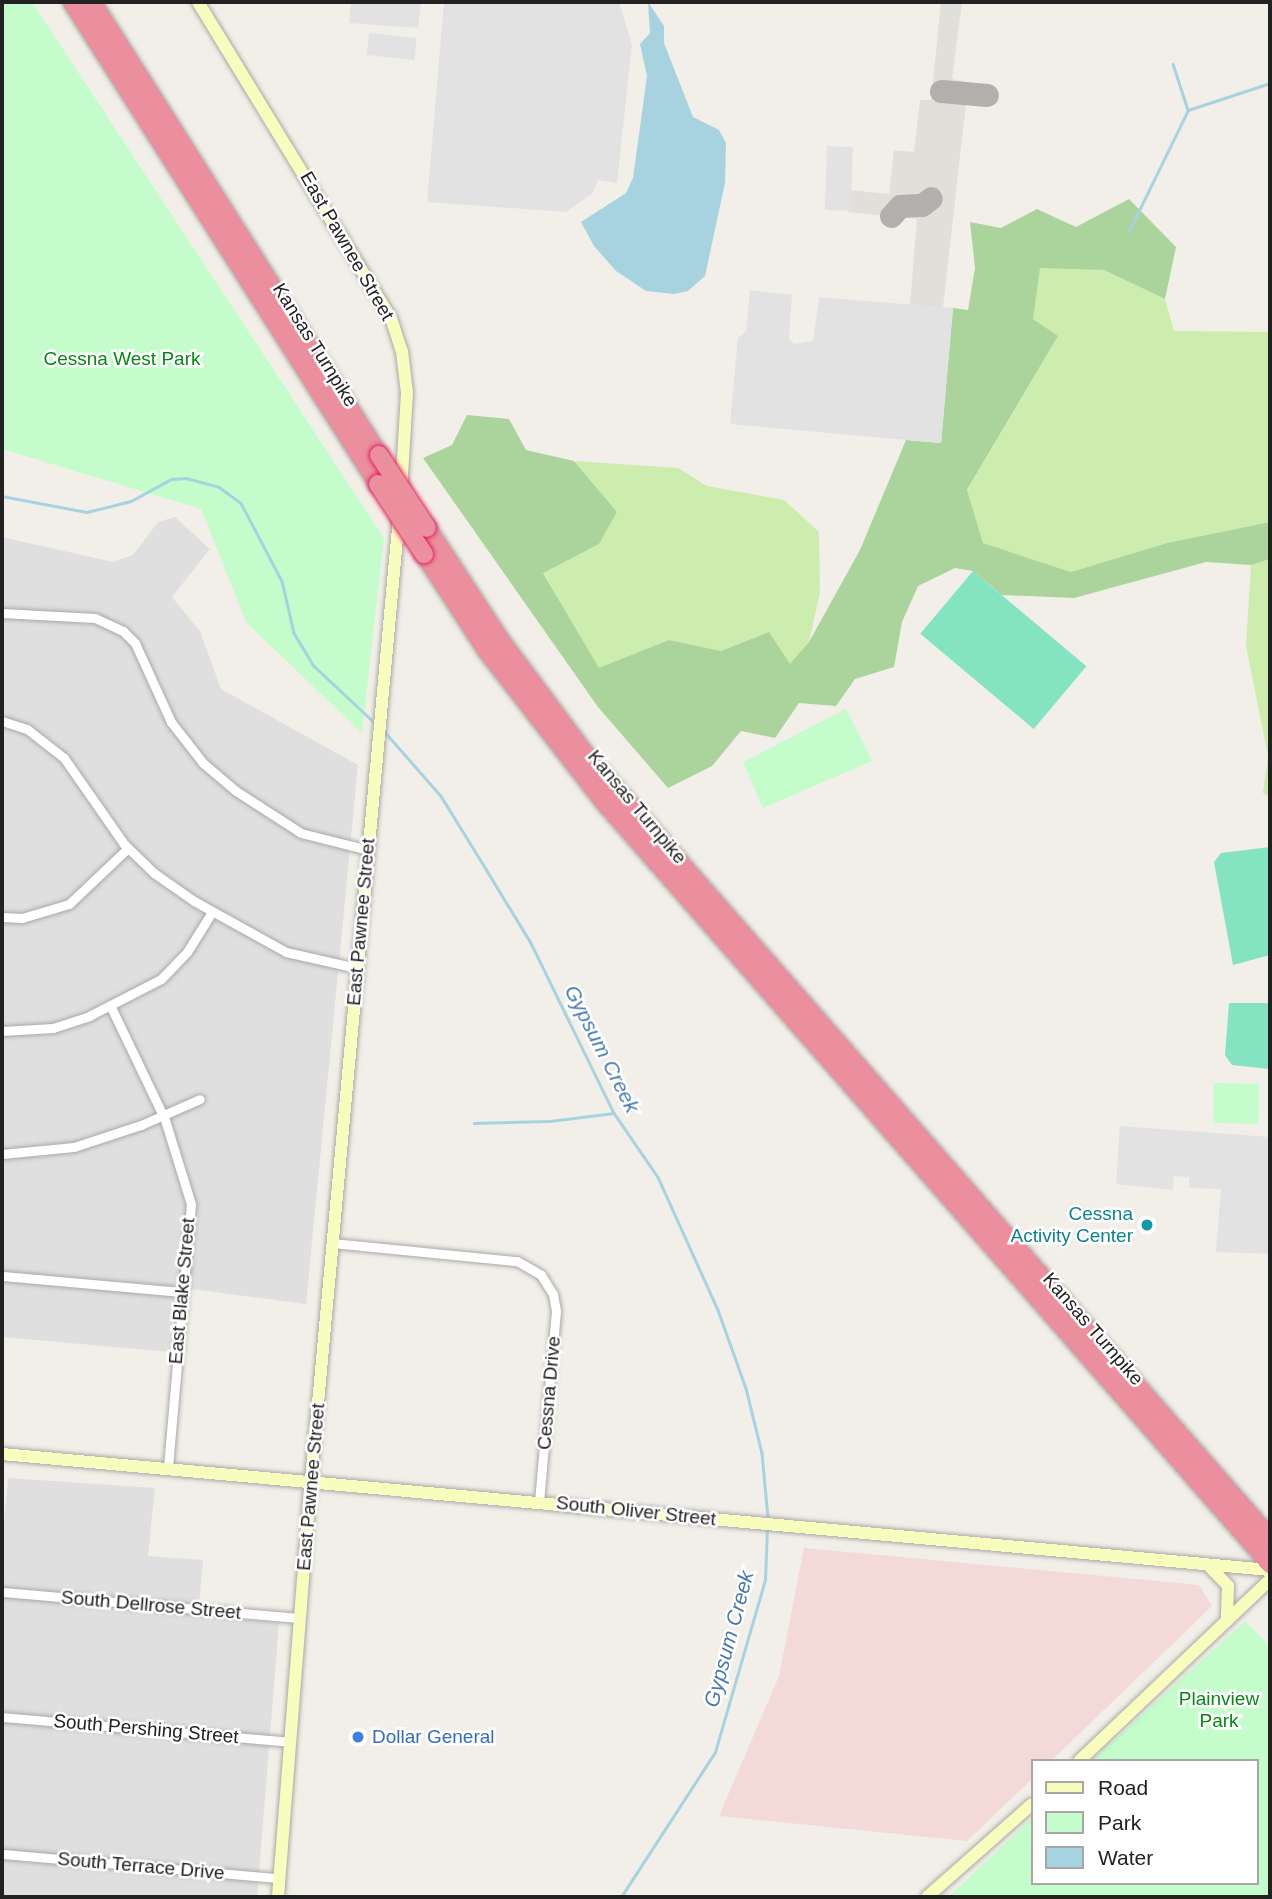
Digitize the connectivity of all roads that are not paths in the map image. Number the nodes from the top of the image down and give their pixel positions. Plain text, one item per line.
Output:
1 (72, 2) edge
2 (92, 2) edge
3 (198, 2) edge
4 (2, 613) edge
5 (2, 721) edge
6 (128, 848) junction
7 (369, 850) junction
8 (212, 912) junction
9 (2, 917) edge
10 (357, 968) junction
11 (110, 1005) junction
12 (2, 1031) edge
13 (200, 1099) dead end
14 (162, 1115) junction
15 (2, 1154) edge
16 (332, 1244) junction
17 (2, 1276) edge
18 (182, 1292) junction
19 (2, 1454) edge
20 (168, 1468) junction
21 (311, 1480) junction
22 (539, 1501) junction
23 (1264, 1531) edge
24 (1270, 1564) edge
25 (1208, 1565) junction
26 (1270, 1570) edge
27 (1270, 1580) edge
28 (2, 1592) edge
29 (300, 1618) junction
30 (1227, 1621) junction
31 (2, 1717) edge
32 (291, 1742) junction
33 (1081, 1759) edge
34 (1030, 1806) edge
35 (2, 1854) edge
36 (279, 1878) junction
37 (278, 1897) edge
38 (927, 1897) edge

1 - 24 highway, Kansas Turnpike, bridge
2 - 23 highway, Kansas Turnpike, bridge
3 - 7 main road, East Pawnee Street
4 - 7 street
5 - 6 street
6 - 8 street
6 - 9 street
7 - 10 main road, East Pawnee Street
8 - 10 street
8 - 11 street
10 - 16 main road, East Pawnee Street
11 - 12 street
11 - 14 street, East Blake Street
13 - 14 street
14 - 15 street
14 - 18 street, East Blake Street
16 - 21 main road, East Pawnee Street
16 - 22 street, Cessna Drive
17 - 18 street
18 - 20 street, East Blake Street
19 - 20 main road, South Oliver Street
20 - 21 main road, South Oliver Street
21 - 22 main road, South Oliver Street
21 - 29 main road, East Pawnee Street
22 - 25 main road, South Oliver Street
25 - 26 main road, South Oliver Street
25 - 30 main road
27 - 30 main road
28 - 29 street, South Dellrose Street
29 - 32 main road, East Pawnee Street
30 - 33 main road
31 - 32 street, South Pershing Street
32 - 36 main road, East Pawnee Street
34 - 38 main road
35 - 36 street, South Terrace Drive
36 - 37 main road, East Pawnee Street

